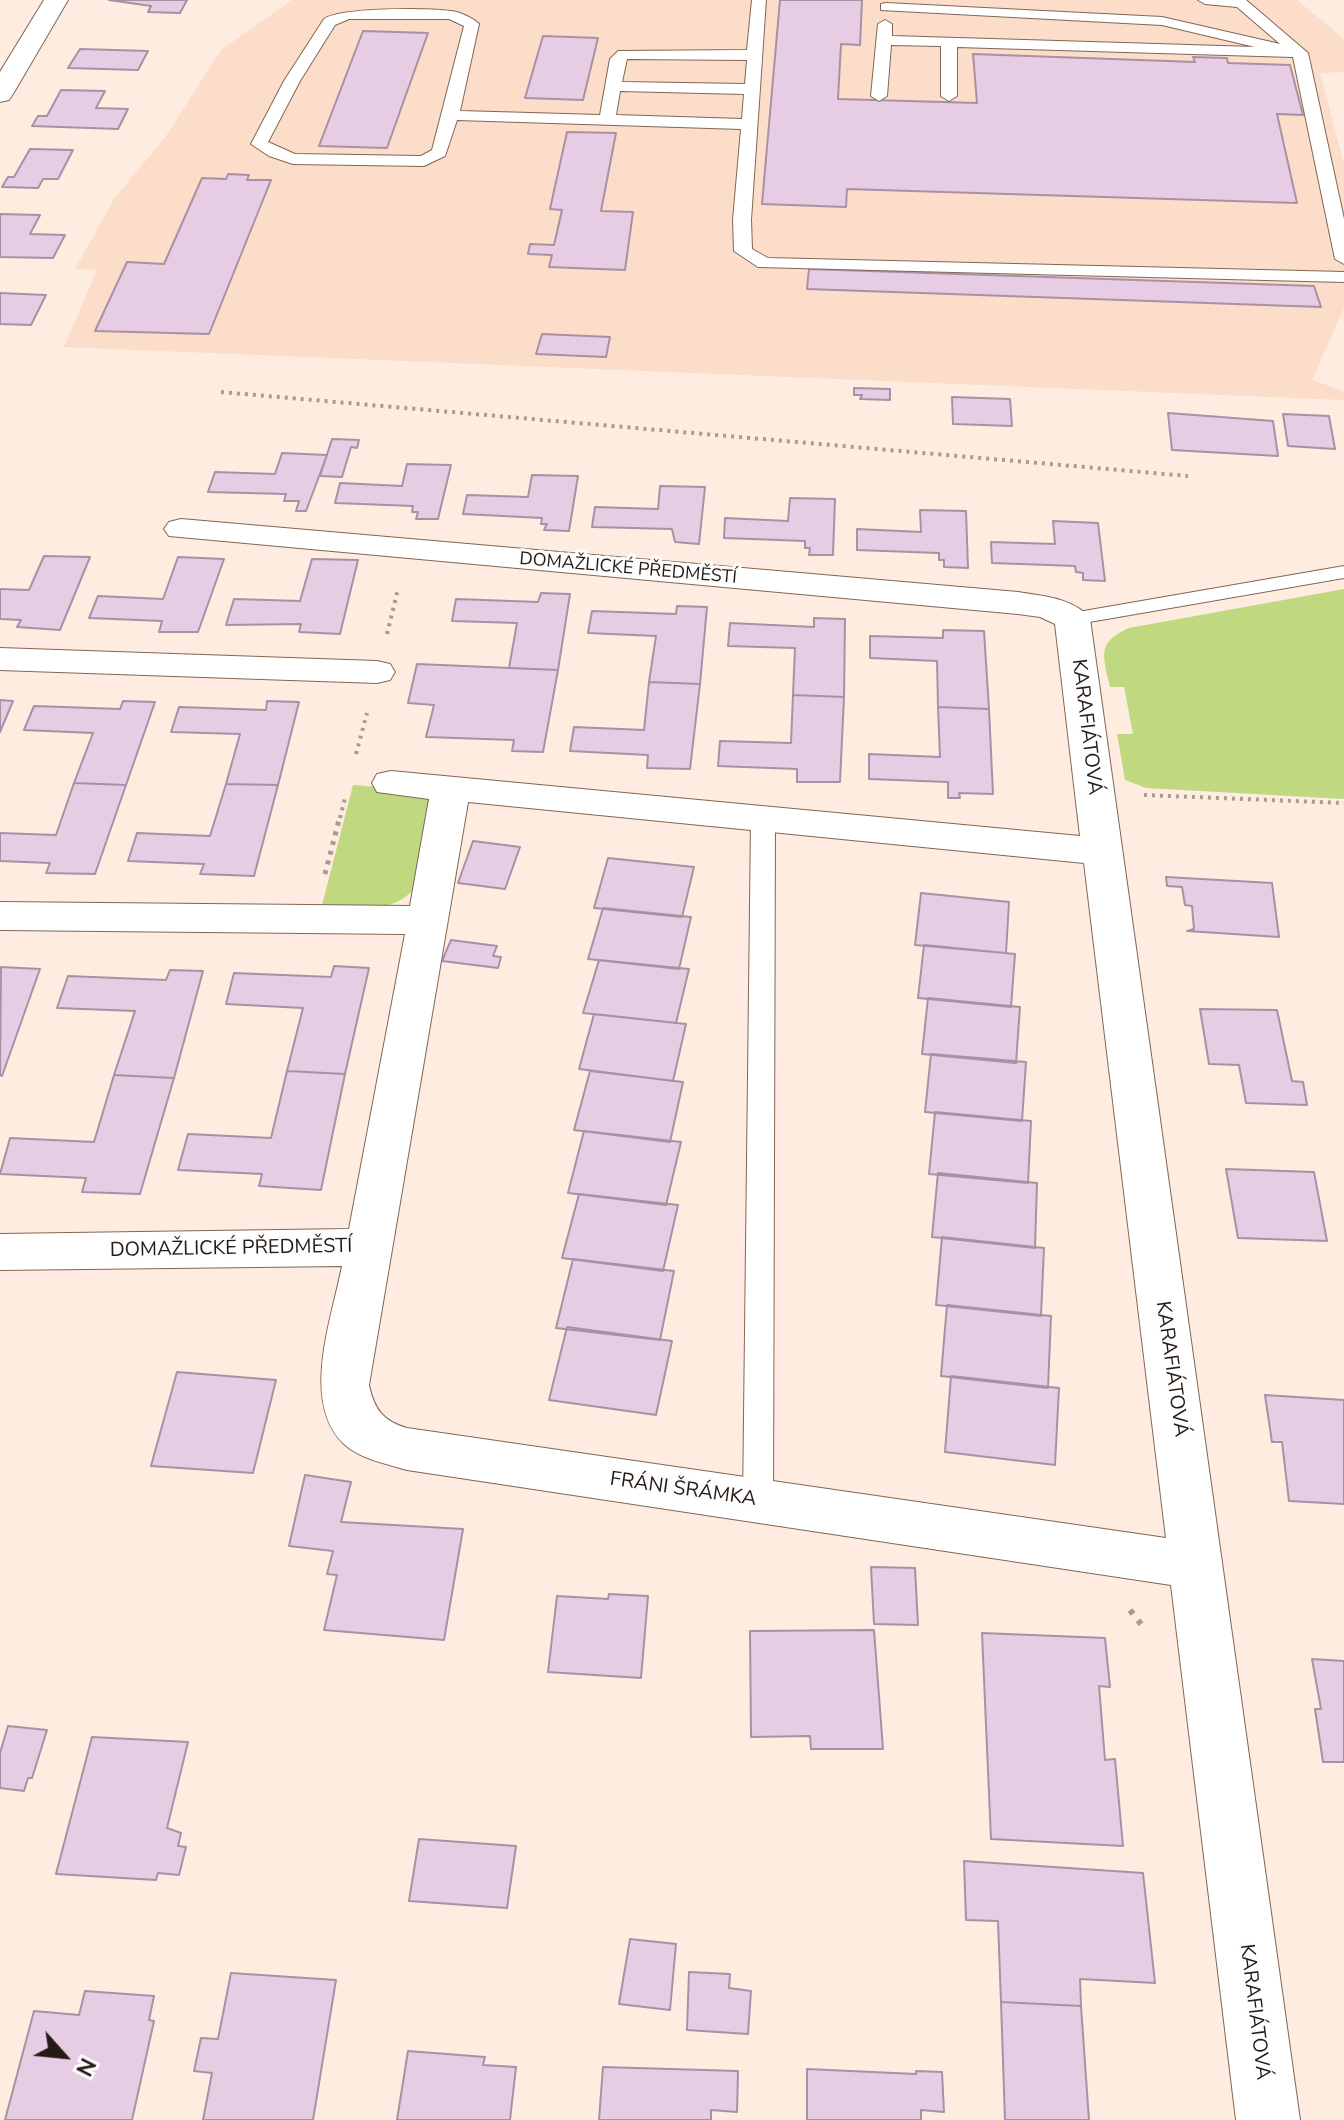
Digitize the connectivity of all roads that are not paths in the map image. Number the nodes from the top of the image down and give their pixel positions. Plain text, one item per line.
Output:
1 (56, 0) edge
2 (354, 0) edge
3 (759, 0) edge
4 (1162, 0) edge
5 (1205, 0) edge
6 (886, 3) edge
7 (336, 17) junction
8 (1162, 21) junction
9 (883, 40) junction
10 (949, 42) junction
11 (1300, 53) junction
12 (755, 55) junction
13 (613, 86) junction
14 (752, 89) junction
15 (0, 94) edge
16 (879, 96) dead end
17 (949, 96) dead end
18 (451, 115) junction
19 (607, 120) junction
20 (750, 124) junction
21 (1344, 259) edge
22 (1344, 277) edge
23 (181, 529) dead end
24 (1344, 572) edge
25 (1072, 619) junction
26 (0, 659) edge
27 (377, 672) road end
28 (391, 783) dead end
29 (451, 788) junction
30 (763, 820) junction
31 (1102, 851) junction
32 (0, 916) edge
33 (428, 920) junction
34 (369, 1247) junction
35 (0, 1252) edge
36 (758, 1501) junction
37 (1197, 1566) junction
38 (1268, 2120) edge

1 - 15 street
2 - 7 lane
3 - 12 lane
4 - 8 lane
5 - 11 lane
6 - 8 lane
6 - 9 lane
7 - 18 lane
7 - 18 lane
8 - 11 lane
9 - 10 lane
9 - 16 lane
10 - 11 lane
10 - 17 lane
11 - 21 lane
12 - 13 lane
12 - 14 lane
13 - 14 lane
13 - 19 lane
14 - 20 lane
18 - 19 lane
19 - 20 lane
20 - 22 lane
23 - 25 street, DOMAŽLICKÉ PŘEDMĚSTÍ
24 - 25 lane
25 - 31 street, KARAFIÁTOVÁ
26 - 27 street
28 - 29 street
29 - 30 street
29 - 33 street, DOMAŽLICKÉ PŘEDMĚSTÍ
30 - 31 street
30 - 36 lane
31 - 37 street, KARAFIÁTOVÁ
32 - 33 street
33 - 34 street, DOMAŽLICKÉ PŘEDMĚSTÍ
34 - 35 street, DOMAŽLICKÉ PŘEDMĚSTÍ
34 - 36 street, FRÁNI ŠRÁMKA
36 - 37 street, FRÁNI ŠRÁMKA
37 - 38 street, KARAFIÁTOVÁ

